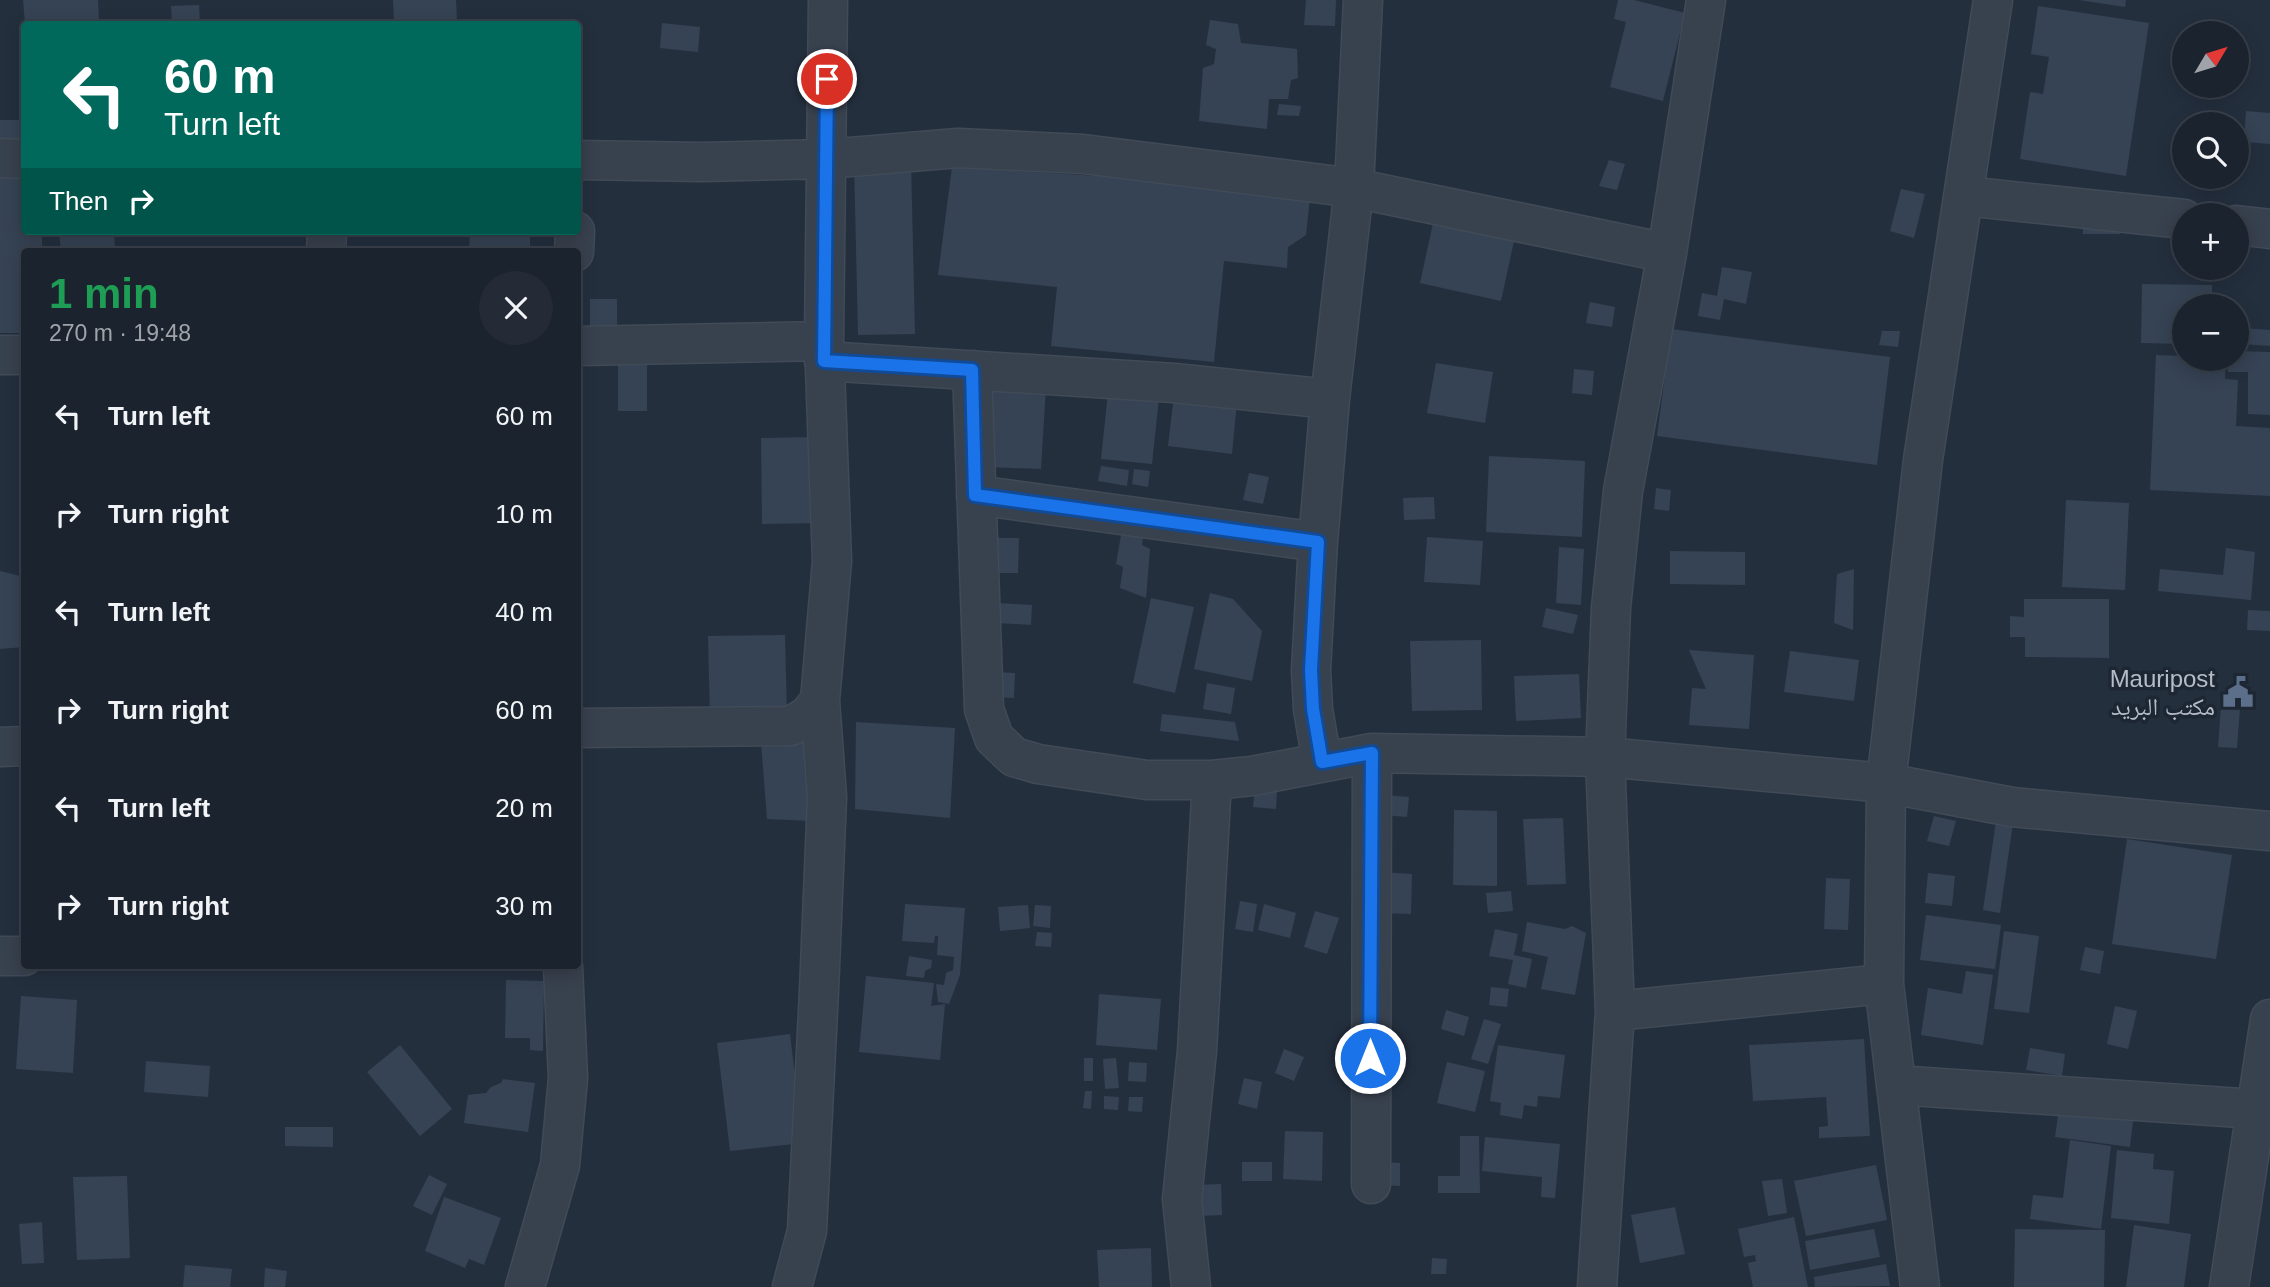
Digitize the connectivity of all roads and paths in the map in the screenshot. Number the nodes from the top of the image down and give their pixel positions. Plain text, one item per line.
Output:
1 (828, 0) edge
2 (1363, 0) edge
3 (1704, 0) edge
4 (1993, 0) edge
5 (0, 158) edge
6 (21, 159) edge
7 (827, 159) junction
8 (581, 170) edge
9 (1354, 188) junction
10 (1964, 196) junction
11 (2172, 218) edge
12 (2249, 227) edge
13 (2270, 229) edge
14 (1667, 253) junction
15 (581, 346) edge
16 (824, 351) junction
17 (0, 355) edge
18 (21, 355) edge
19 (972, 370) junction
20 (1330, 399) junction
21 (975, 495) junction
22 (1318, 542) junction
23 (820, 700) junction
24 (581, 728) edge
25 (0, 747) edge
26 (21, 747) edge
27 (1372, 753) junction
28 (1605, 758) junction
29 (1322, 762) junction
30 (1212, 780) junction
31 (1886, 783) junction
32 (2270, 831) edge
33 (0, 956) edge
34 (21, 956) edge
35 (564, 969) edge
36 (1884, 984) junction
37 (1615, 1011) junction
38 (2270, 1019) edge
39 (1896, 1085) junction
40 (2263, 1086) edge
41 (1371, 1184) dead end
42 (525, 1287) edge
43 (792, 1287) edge
44 (1191, 1287) edge
45 (1597, 1287) edge
46 (1920, 1287) edge
47 (2229, 1287) edge

1 - 7 street
2 - 9 street
3 - 14 street
4 - 10 street
5 - 6 street
7 - 8 street
7 - 9 street
7 - 16 street
9 - 14 street
9 - 20 street
10 - 11 street
10 - 31 street
12 - 13 street
14 - 28 street
15 - 16 street
16 - 19 street
16 - 23 street
17 - 18 street
19 - 20 street
19 - 21 street
20 - 22 street
21 - 22 street
21 - 30 street
22 - 29 street
23 - 24 street
23 - 43 street
25 - 26 street
27 - 28 street
27 - 29 street
27 - 41 street
28 - 31 street
28 - 37 street
29 - 30 street
30 - 44 street
31 - 32 street
31 - 36 street
33 - 34 street
35 - 42 street
36 - 37 street
36 - 39 street
37 - 45 street
38 - 40 street
39 - 40 street
39 - 46 street
40 - 47 street

